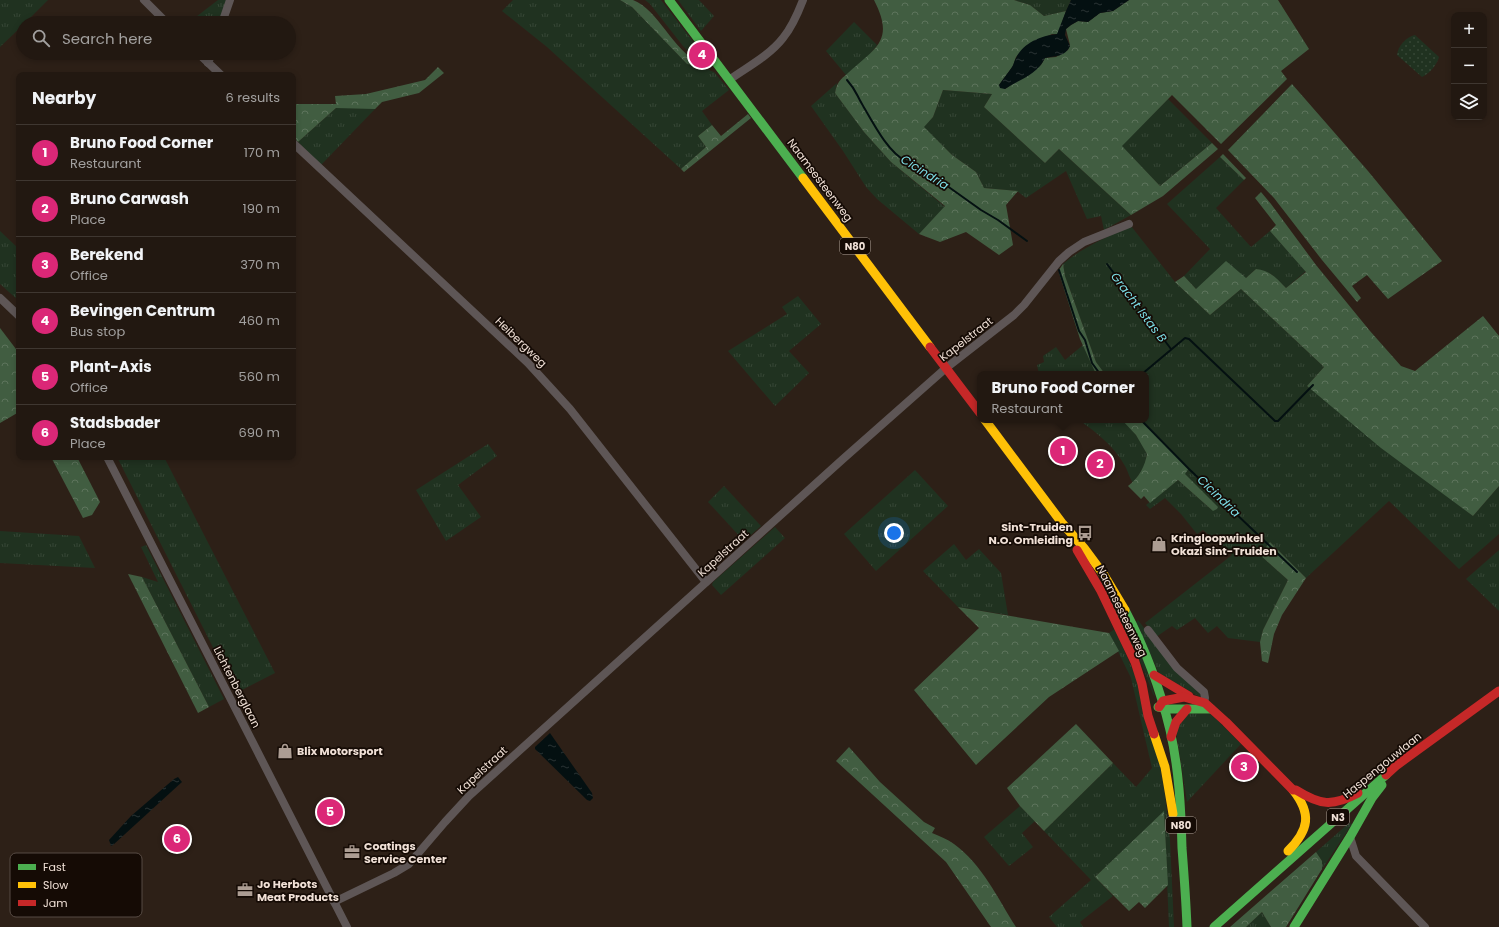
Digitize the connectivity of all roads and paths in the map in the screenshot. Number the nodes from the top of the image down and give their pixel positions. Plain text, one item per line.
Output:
1 (144, 0) edge
2 (230, 0) edge
3 (669, 0) edge
4 (803, 0) edge
5 (160, 16) edge
6 (224, 16) edge
7 (205, 60) edge
8 (209, 60) edge
9 (208, 63) junction
10 (218, 72) edge
11 (729, 80) junction
12 (296, 146) edge
13 (1129, 224) dead end
14 (0, 298) edge
15 (16, 313) edge
16 (946, 368) junction
17 (977, 409) edge
18 (987, 423) edge
19 (109, 460) edge
20 (1062, 523) junction
21 (706, 582) junction
22 (1148, 630) dead end
23 (1135, 662) junction
24 (1154, 675) junction
25 (1499, 691) edge
26 (1189, 696) junction
27 (1162, 706) junction
28 (1206, 707) junction
29 (1187, 709) junction
30 (1171, 738) junction
31 (1397, 765) junction
32 (1165, 767) junction
33 (1290, 786) junction
34 (1350, 837) junction
35 (1337, 856) junction
36 (1356, 856) junction
37 (1278, 870) junction
38 (334, 902) junction
39 (1182, 919) edge
40 (347, 927) edge
41 (1187, 927) edge
42 (1214, 927) edge
43 (1294, 927) edge
44 (1425, 927) edge

1 - 5 street
2 - 6 street
3 - 11 main road, Naamsesteenweg / N80
4 - 11 street
7 - 9 street
8 - 9 street
9 - 10 street
11 - 16 main road, Naamsesteenweg / N80
12 - 21 street, Heibergweg
13 - 16 street, Kapelstraat
14 - 15 street
16 - 17 main road, Naamsesteenweg / N80
16 - 21 street, Kapelstraat
18 - 20 main road, Naamsesteenweg / N80
19 - 38 street, Lichtenberglaan
20 - 23 main road, Naamsesteenweg / N80
20 - 24 main road, Naamsesteenweg / N80
21 - 38 street, Kapelstraat
22 - 28 street, Naamsesteenweg
23 - 27 main road
23 - 32 main road, Naamsesteenweg / N80
24 - 26 main road
24 - 27 main road, Naamsesteenweg / N80
25 - 31 main road, Haspengouwlaan / N3
26 - 27 main road
26 - 28 main road
27 - 29 main road
27 - 30 main road, N80
27 - 32 main road
28 - 29 main road
28 - 33 main road
29 - 30 main road
30 - 39 main road, N80
31 - 33 main road
31 - 34 main road
31 - 37 main road, Haspengouwlaan / N3
32 - 39 main road, N80
33 - 37 main road
34 - 35 main road
34 - 36 street
35 - 36 street
35 - 43 main road
36 - 44 street
37 - 42 main road, Haspengouwlaan / N3
38 - 40 street, Lichtenberglaan
39 - 41 main road, N80

